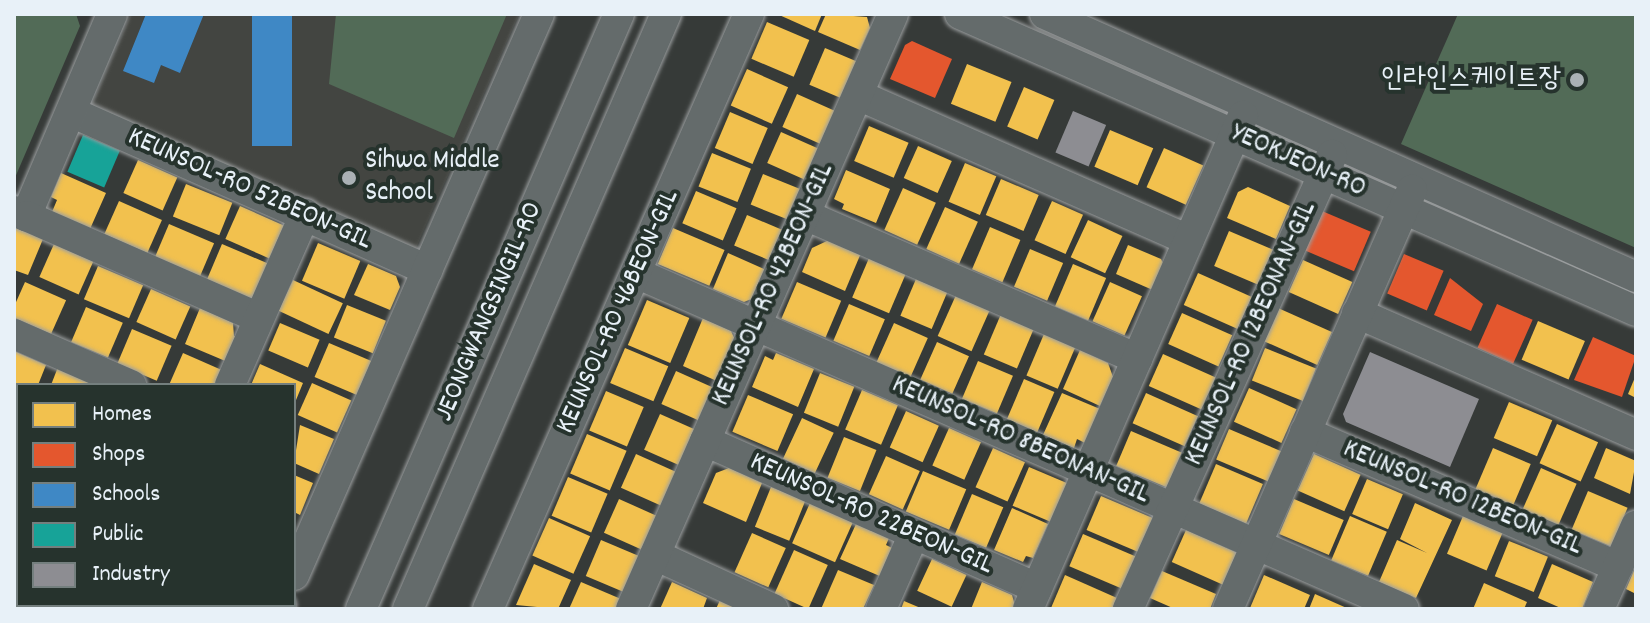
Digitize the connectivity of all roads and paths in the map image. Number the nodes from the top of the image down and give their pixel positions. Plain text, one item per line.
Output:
1 (112, 14) edge
2 (539, 14) edge
3 (619, 14) edge
4 (666, 14) edge
5 (749, 14) edge
6 (893, 14) edge
7 (960, 14) edge
8 (1045, 14) edge
9 (858, 95) junction
10 (1248, 106) junction
11 (71, 112) junction
12 (1235, 134) junction
13 (1330, 159) junction
14 (1416, 180) junction
15 (1403, 208) junction
16 (20, 214) edge
17 (305, 214) junction
18 (805, 215) junction
19 (1189, 240) junction
20 (428, 270) junction
21 (636, 273) junction
22 (1636, 277) edge
23 (1636, 311) edge
24 (1357, 313) junction
25 (259, 318) junction
26 (756, 325) junction
27 (14, 334) edge
28 (1137, 359) junction
29 (126, 383) edge
30 (231, 383) edge
31 (1305, 432) junction
32 (1636, 435) edge
33 (705, 441) junction
34 (1089, 471) junction
35 (1174, 508) junction
36 (1636, 526) edge
37 (914, 534) junction
38 (1256, 544) junction
39 (655, 555) junction
40 (1618, 567) junction
41 (296, 570) edge
42 (1033, 599) edge
43 (361, 609) edge
44 (408, 609) edge
45 (488, 609) edge
46 (631, 609) edge
47 (773, 609) edge
48 (881, 609) edge
49 (1128, 609) edge
50 (1228, 609) edge
51 (1404, 609) edge
52 (1599, 609) edge

1 - 11 street
2 - 20 street
3 - 43 street, JEONGWANGSINGIL-RO
4 - 44 street, JEONGWANGSINGIL-RO
5 - 21 street, KEUNSOL-RO 46BEON-GIL
6 - 9 street, KEUNSOL-RO 42BEON-GIL
7 - 12 street, YEOKJEON-RO
8 - 10 street, YEOKJEON-RO
9 - 18 street, KEUNSOL-RO 42BEON-GIL
9 - 19 street
10 - 12 street, KEUNSOL-RO 22BEON-GIL
10 - 13 street, YEOKJEON-RO
11 - 16 street
11 - 17 street, KEUNSOL-RO 52BEON-GIL
12 - 13 street, YEOKJEON-RO
12 - 19 street, KEUNSOL-RO 22BEON-GIL
13 - 14 street, YEOKJEON-RO
13 - 15 street, YEOKJEON-RO
13 - 35 street, KEUNSOL-RO 12BEONAN-GIL
14 - 15 street
14 - 22 street, YEOKJEON-RO
15 - 23 street, YEOKJEON-RO
15 - 24 street
16 - 25 street
17 - 20 street, KEUNSOL-RO 52BEON-GIL
17 - 25 street
18 - 26 street, KEUNSOL-RO 42BEON-GIL
18 - 28 street
19 - 28 street, KEUNSOL-RO 22BEON-GIL
20 - 41 street
21 - 26 street, KEUNSOL-RO 8BEONAN-GIL
21 - 45 street, KEUNSOL-RO 46BEON-GIL
24 - 31 street
24 - 32 street
25 - 30 street
26 - 33 street, KEUNSOL-RO 42BEON-GIL
26 - 34 street, KEUNSOL-RO 8BEONAN-GIL
27 - 29 street
28 - 34 street, KEUNSOL-RO 22BEON-GIL
31 - 38 street
31 - 40 street, KEUNSOL-RO 12BEON-GIL
33 - 37 street, KEUNSOL-RO 22BEON-GIL
33 - 39 street, KEUNSOL-RO 42BEON-GIL
34 - 35 street, KEUNSOL-RO 8BEONAN-GIL
34 - 42 street, KEUNSOL-RO 22BEON-GIL
35 - 38 street, KEUNSOL-RO 8BEONAN-GIL
35 - 49 street, KEUNSOL-RO 12BEONAN-GIL
36 - 40 street, KEUNSOL-RO 12BEON-GIL
37 - 42 street, KEUNSOL-RO 22BEON-GIL
37 - 48 street
38 - 50 street
38 - 51 street, KEUNSOL-RO 8BEONAN-GIL
39 - 46 street, KEUNSOL-RO 42BEON-GIL
39 - 47 street
40 - 52 street, KEUNSOL-RO 12BEON-GIL

